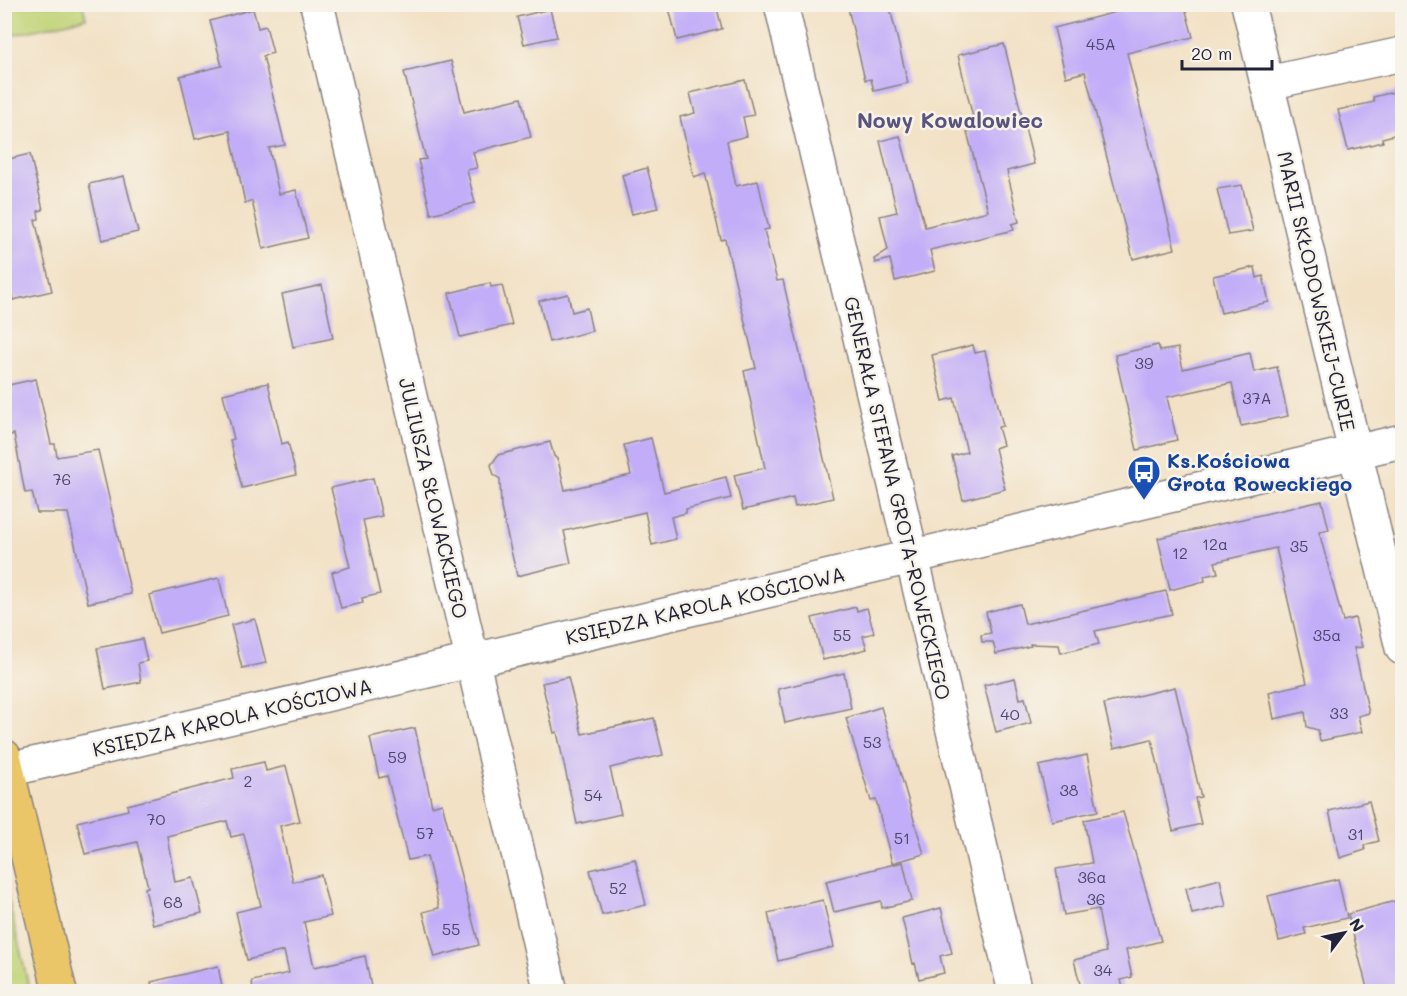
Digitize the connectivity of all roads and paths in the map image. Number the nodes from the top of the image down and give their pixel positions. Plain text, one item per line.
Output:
1 (317, 4) edge
2 (781, 4) edge
3 (1248, 4) edge
4 (1402, 54) edge
5 (1268, 82) junction
6 (1402, 441) edge
7 (1354, 452) junction
8 (912, 556) junction
9 (1402, 648) edge
10 (473, 660) junction
11 (6, 763) edge
12 (60, 992) edge
13 (551, 992) edge
14 (1015, 992) edge

1 - 10 street, JULIUSZA SŁOWACKIEGO
2 - 8 street, GENERAŁA STEFANA GROTA-ROWECKIEGO
3 - 5 street, MARII SKŁODOWSKIEJ-CURIE
4 - 5 street
5 - 7 street, MARII SKŁODOWSKIEJ-CURIE
6 - 7 street, KSIĘDZA KAROLA KOŚCIOWA
7 - 8 street, KSIĘDZA KAROLA KOŚCIOWA
7 - 9 street, MARII SKŁODOWSKIEJ-CURIE
8 - 10 street, KSIĘDZA KAROLA KOŚCIOWA
8 - 14 street, GENERAŁA STEFANA GROTA-ROWECKIEGO
10 - 11 street, KSIĘDZA KAROLA KOŚCIOWA
10 - 13 street, JULIUSZA SŁOWACKIEGO
11 - 12 main road

